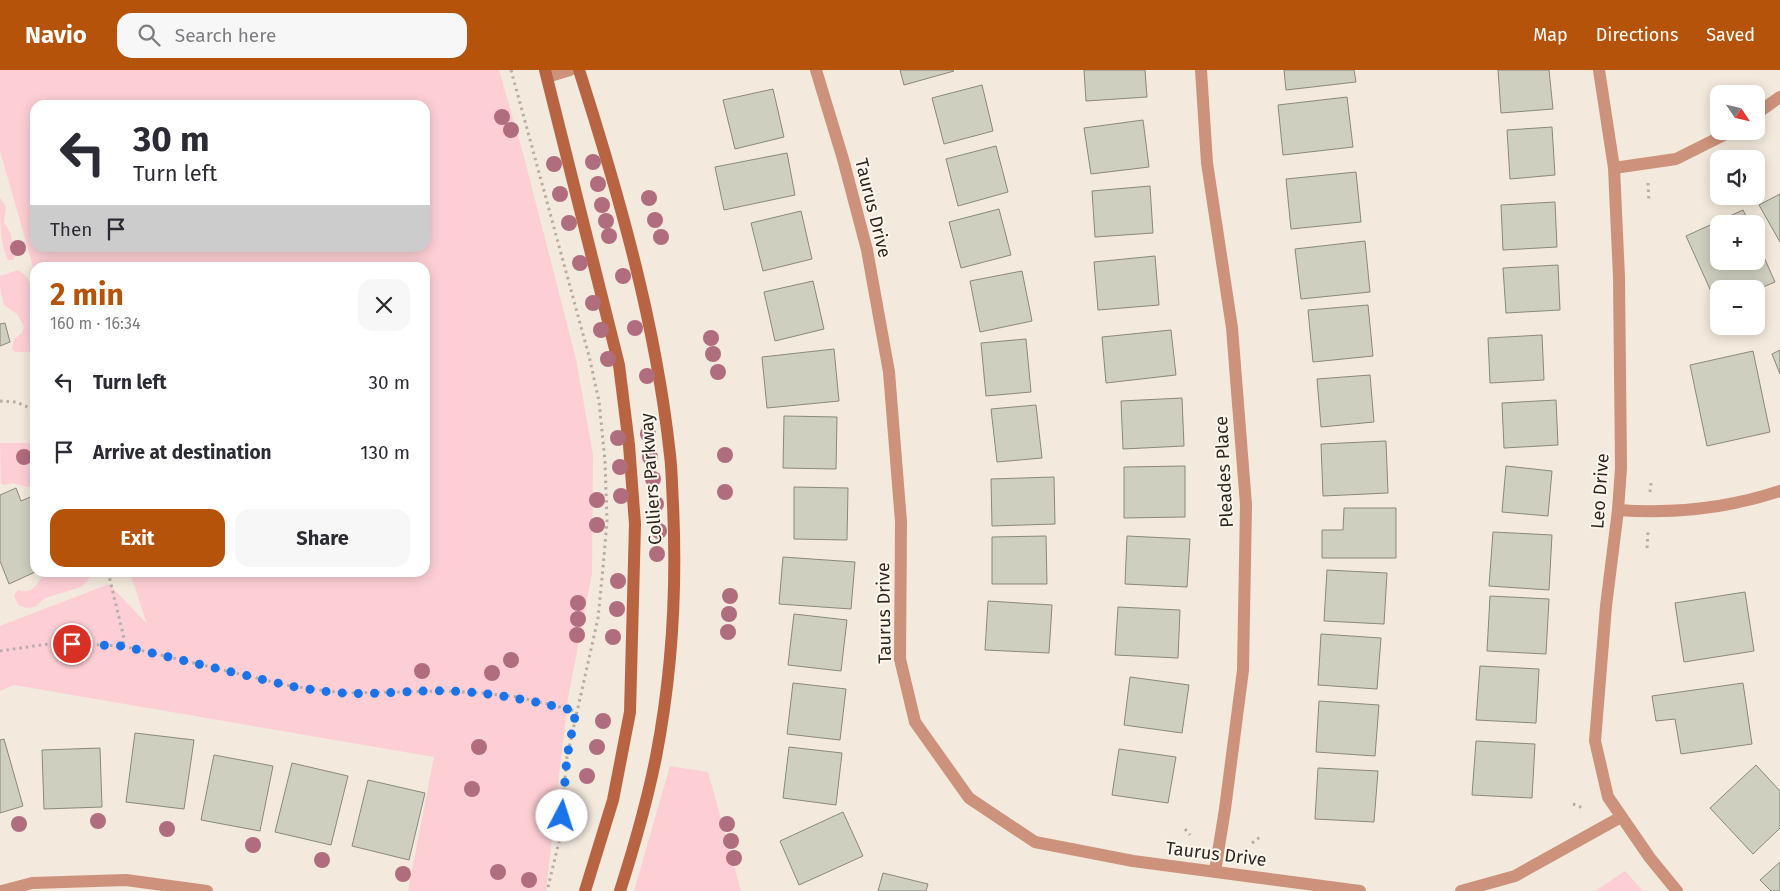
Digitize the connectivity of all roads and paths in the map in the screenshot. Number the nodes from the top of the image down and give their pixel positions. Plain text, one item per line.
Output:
1 (511, 70) edge
2 (570, 70) edge
3 (579, 70) edge
4 (816, 70) edge
5 (1201, 70) edge
6 (1599, 70) edge
7 (546, 73) edge
8 (1780, 97) edge
9 (1765, 108) edge
10 (1714, 140) edge
11 (1614, 168) junction
12 (0, 401) edge
13 (30, 408) edge
14 (1780, 491) edge
15 (1618, 510) junction
16 (109, 577) edge
17 (123, 646) junction
18 (0, 651) edge
19 (576, 711) junction
20 (1573, 804) dead end
21 (1583, 808) dead end
22 (1621, 817) junction
23 (1185, 828) dead end
24 (1190, 835) dead end
25 (1260, 837) dead end
26 (1252, 843) dead end
27 (1215, 871) junction
28 (2, 891) edge
29 (207, 891) edge
30 (547, 891) edge
31 (585, 891) edge
32 (620, 891) edge
33 (1360, 891) edge
34 (1461, 891) edge
35 (1677, 891) edge

1 - 19 path
2 - 7 street
3 - 32 street, Colliers Parkway
4 - 27 street, Taurus Drive
5 - 27 street, Pleades Place
6 - 11 street, Leo Drive
7 - 31 street, Colliers Parkway
8 - 9 street
10 - 11 street
11 - 15 street, Leo Drive
12 - 13 path
14 - 15 street
15 - 22 street, Leo Drive
16 - 17 path
17 - 18 path
17 - 19 path
19 - 30 path
20 - 21 path
22 - 34 street
22 - 35 street, Leo Drive
23 - 24 path
25 - 26 path
27 - 33 street, Taurus Drive
28 - 29 street

